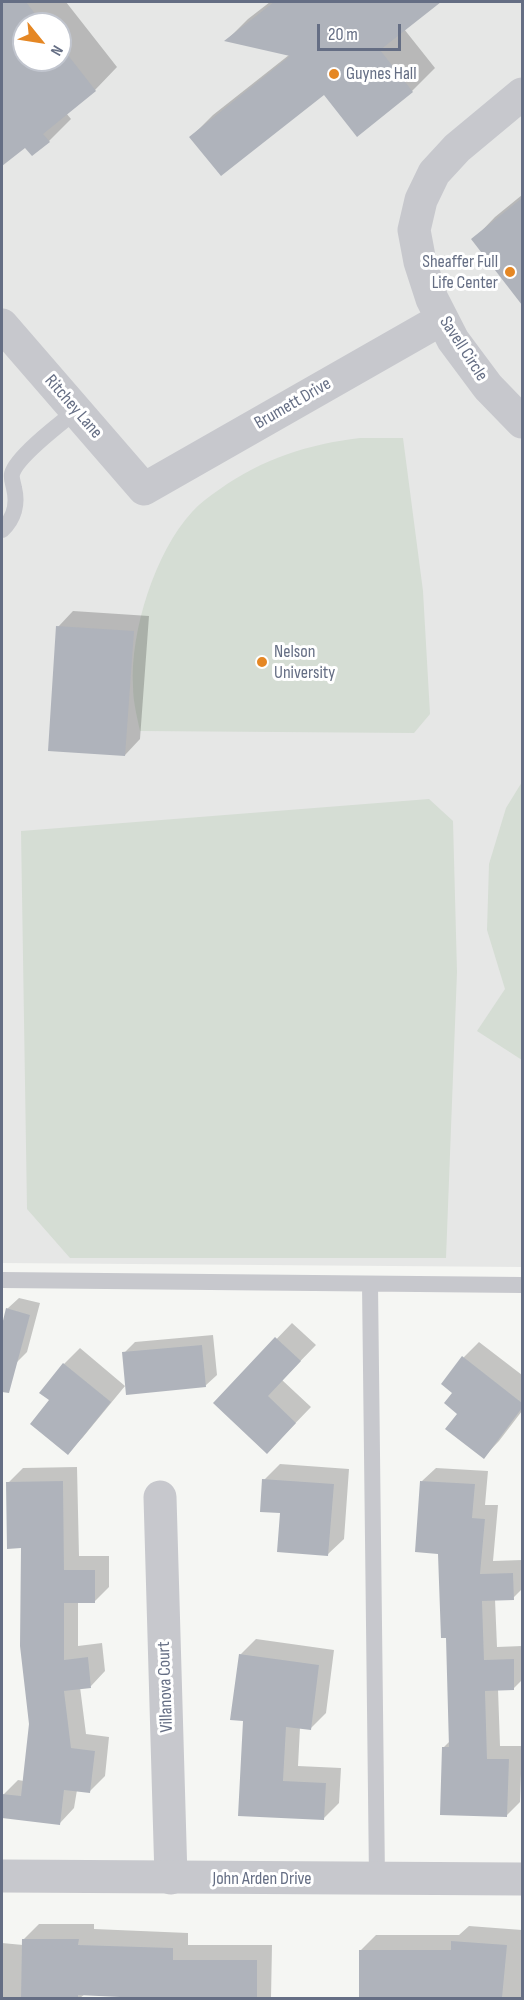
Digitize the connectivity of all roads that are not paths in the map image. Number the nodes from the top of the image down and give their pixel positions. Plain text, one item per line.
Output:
1 (522, 94) edge
2 (442, 319) junction
3 (2, 325) edge
4 (76, 411) junction
5 (522, 422) edge
6 (144, 489) joint
7 (2, 504) edge
8 (6, 525) edge
9 (2, 1280) edge
10 (370, 1284) junction
11 (522, 1285) edge
12 (160, 1497) dead end
13 (2, 1876) edge
14 (171, 1878) junction
15 (522, 1879) edge
16 (377, 1880) junction

1 - 2 street, Savell Circle
2 - 5 street, Savell Circle
2 - 6 street, Brumett Drive
3 - 4 street, Ritchey Lane
4 - 6 street, Ritchey Lane
4 - 8 lane
7 - 8 lane
9 - 10 lane
10 - 11 lane
10 - 16 lane
12 - 14 street, Villanova Court
13 - 14 street, John Arden Drive
14 - 16 street, John Arden Drive
15 - 16 street, John Arden Drive

